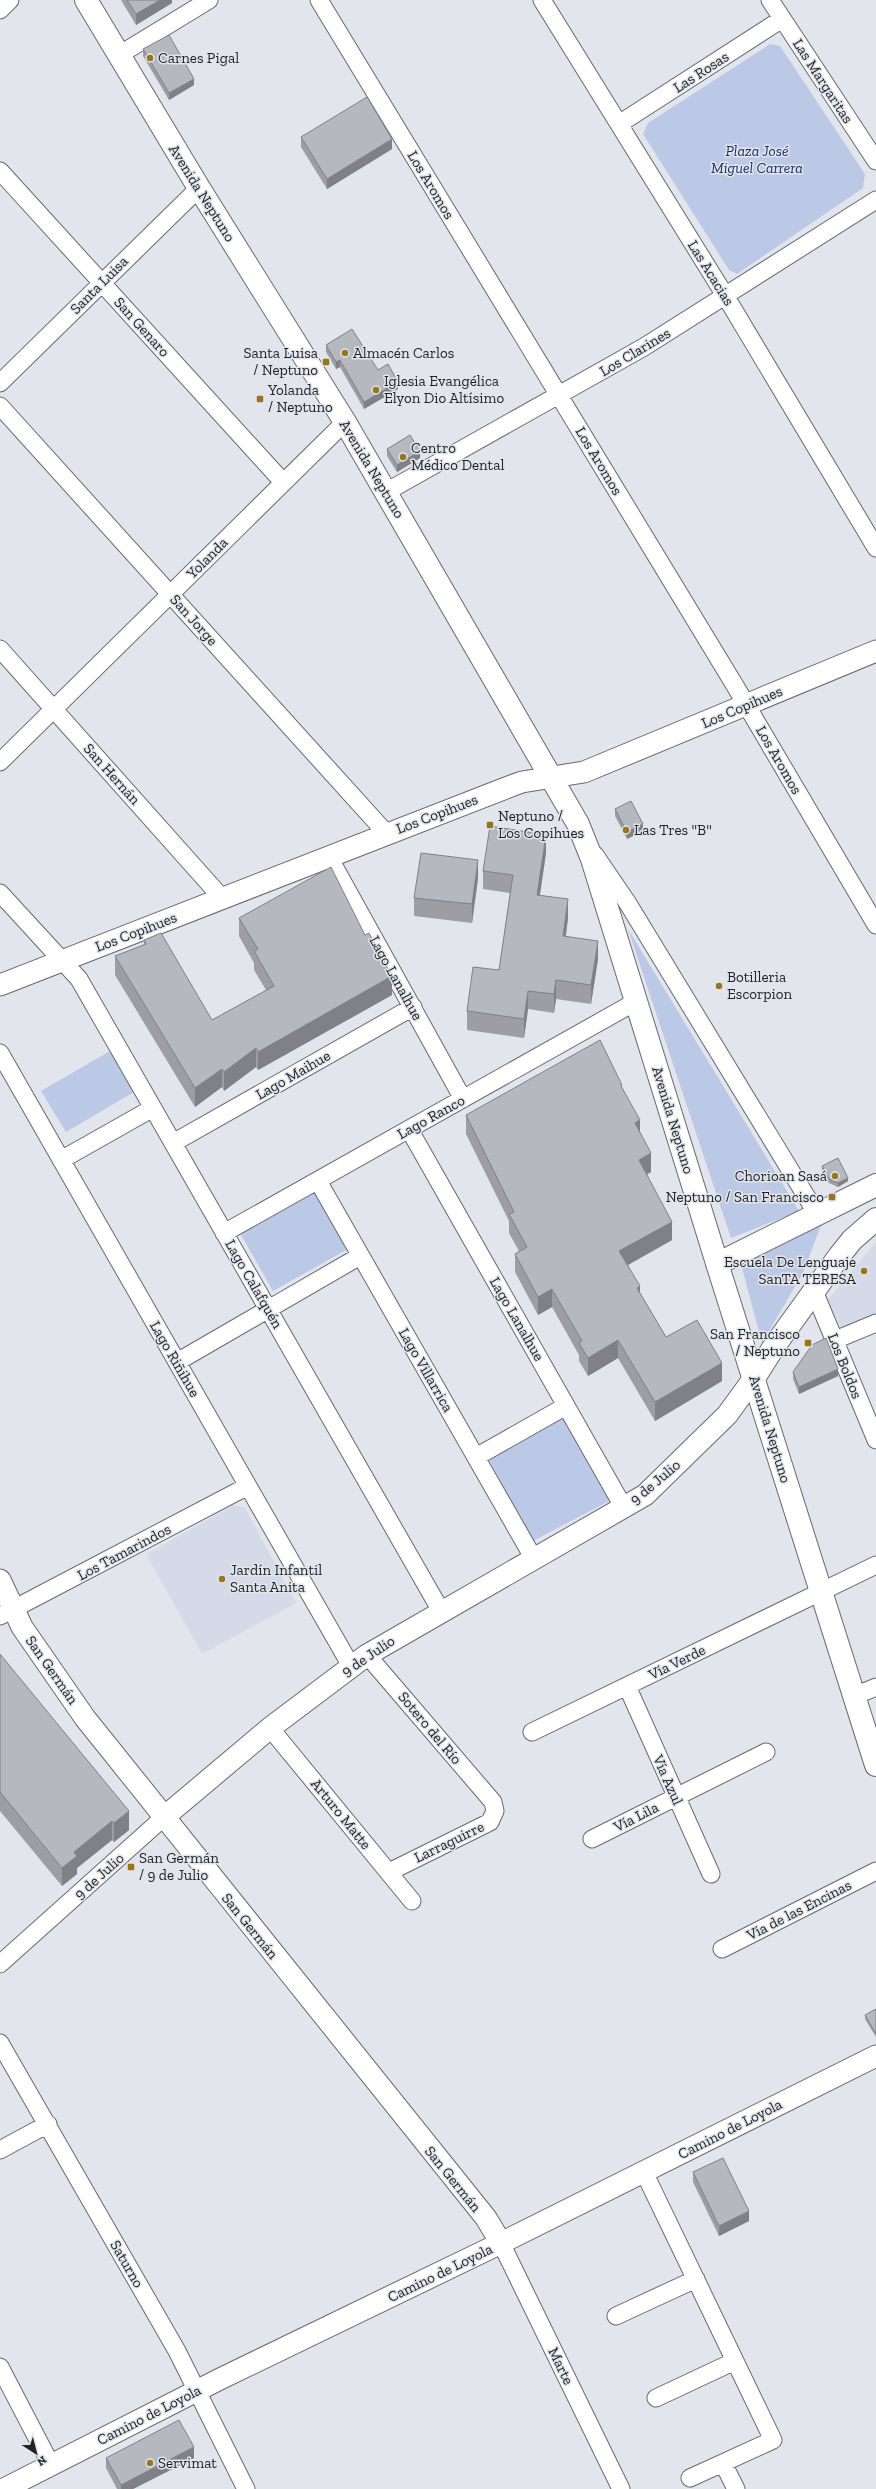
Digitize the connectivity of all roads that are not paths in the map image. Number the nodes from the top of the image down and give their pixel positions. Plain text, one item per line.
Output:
1 (10, 0) edge
2 (86, 0) edge
3 (209, 0) edge
4 (318, 0) edge
5 (542, 0) edge
6 (770, 0) edge
7 (0, 10) edge
8 (782, 19) junction
9 (119, 55) junction
10 (619, 124) junction
11 (876, 161) edge
12 (0, 171) edge
13 (199, 188) junction
14 (876, 200) edge
15 (102, 282) junction
16 (726, 297) junction
17 (0, 383) edge
18 (560, 396) junction
19 (0, 406) edge
20 (345, 422) junction
21 (283, 482) junction
22 (386, 492) junction
23 (876, 548) edge
24 (170, 594) junction
25 (0, 649) edge
26 (876, 651) edge
27 (746, 705) junction
28 (54, 709) junction
29 (0, 762) edge
30 (553, 778) junction
31 (387, 834) junction
32 (585, 841) junction
33 (329, 857) junction
34 (0, 893) edge
35 (222, 898) junction
36 (876, 925) edge
37 (62, 961) junction
38 (0, 985) edge
39 (636, 1000) junction
40 (412, 1007) junction
41 (0, 1053) edge
42 (464, 1098) junction
43 (153, 1108) junction
44 (409, 1129) junction
45 (173, 1143) junction
46 (62, 1160) junction
47 (318, 1181) junction
48 (876, 1185) edge
49 (817, 1214) junction
50 (876, 1219) edge
51 (224, 1233) junction
52 (360, 1256) junction
53 (717, 1264) junction
54 (814, 1291) junction
55 (268, 1309) junction
56 (876, 1323) edge
57 (835, 1340) junction
58 (177, 1362) junction
59 (754, 1378) junction
60 (566, 1406) junction
61 (876, 1440) edge
62 (476, 1457) junction
63 (248, 1486) junction
64 (624, 1508) junction
65 (534, 1559) junction
66 (876, 1565) edge
67 (0, 1580) edge
68 (822, 1592) junction
69 (441, 1611) junction
70 (7, 1613) edge
71 (359, 1660) junction
72 (626, 1686) junction
73 (876, 1687) edge
74 (854, 1696) junction
75 (270, 1728) junction
76 (532, 1732) dead end
77 (766, 1752) dead end
78 (876, 1765) edge
79 (676, 1797) junction
80 (493, 1802) joint
81 (163, 1818) junction
82 (592, 1839) dead end
83 (876, 1871) edge
84 (389, 1872) junction
85 (711, 1874) dead end
86 (412, 1901) dead end
87 (722, 1949) dead end
88 (0, 1964) edge
89 (0, 2043) edge
90 (876, 2056) edge
91 (48, 2124) junction
92 (0, 2150) edge
93 (644, 2172) junction
94 (501, 2244) junction
95 (696, 2278) junction
96 (616, 2316) dead end
97 (735, 2361) junction
98 (0, 2367) edge
99 (196, 2391) junction
100 (656, 2398) dead end
101 (723, 2463) junction
102 (51, 2465) junction
103 (690, 2478) dead end
104 (4, 2489) edge
105 (246, 2489) edge
106 (621, 2489) edge
107 (736, 2489) edge

1 - 7 street
2 - 9 main road, Avenida Neptuno
3 - 9 street
4 - 18 street, Los Aromos
5 - 10 street, Las Acacias
6 - 8 street, Las Margaritas
8 - 10 street, Las Rosas
8 - 11 street, Las Margaritas
9 - 13 main road, Avenida Neptuno
10 - 16 street, Las Acacias
12 - 15 street, San Genaro
13 - 15 street, Santa Luisa
13 - 20 main road, Avenida Neptuno
14 - 16 street, Los Clarines
15 - 17 street, Santa Luisa
15 - 21 street, San Genaro
16 - 18 street, Los Clarines
16 - 23 street, Las Acacias
18 - 22 street, Los Clarines
18 - 27 street, Los Aromos
19 - 24 street, San Jorge
20 - 21 street, Yolanda
20 - 22 main road, Avenida Neptuno
21 - 24 street, Yolanda
22 - 30 main road, Avenida Neptuno
24 - 28 street, Yolanda
24 - 31 street, San Jorge
25 - 28 street, San Hernán
26 - 27 street, Los Copihues
27 - 30 street, Los Copihues
27 - 36 street, Los Aromos
28 - 29 street, Yolanda
28 - 35 street, San Hernán
30 - 31 street, Los Copihues
30 - 32 main road, Avenida Neptuno
31 - 33 street, Los Copihues
32 - 39 main road, Avenida Neptuno
32 - 49 street, Avenida Neptuno
33 - 35 street, Los Copihues
33 - 40 street, Lago Lanalhue
34 - 37 street, Lago Calafquén
35 - 37 street, Los Copihues
37 - 38 street, Los Copihues
37 - 43 street, Lago Calafquén
39 - 42 street, Lago Ranco
39 - 53 main road, Avenida Neptuno
40 - 42 street, Lago Lanalhue
40 - 45 street, Lago Maihue
41 - 46 street, Lago Riñihue
42 - 44 street, Lago Ranco
43 - 45 street, Lago Calafquén
43 - 46 street
44 - 47 street, Lago Ranco
44 - 60 street, Lago Lanalhue
45 - 51 street, Lago Calafquén
46 - 58 street, Lago Riñihue
47 - 51 street, Lago Ranco
47 - 52 street, Lago Villarrica
48 - 49 main road
49 - 53 main road
50 - 54 main road
51 - 55 street, Lago Calafquén
52 - 55 street
52 - 62 street, Lago Villarrica
53 - 59 main road, Avenida Neptuno
54 - 57 street, Los Boldos
54 - 59 main road
55 - 58 street
55 - 69 street, Lago Calafquén
56 - 57 street
57 - 61 street, Los Boldos
58 - 63 street, Lago Riñihue
59 - 64 street, 9 de Julio
59 - 68 main road, Avenida Neptuno
60 - 62 street
60 - 64 street, Lago Lanalhue
62 - 65 street, Lago Villarrica
63 - 70 street, Los Tamarindos
63 - 71 street, Lago Riñihue
64 - 65 street, 9 de Julio
65 - 69 street, 9 de Julio
66 - 68 street, Vía Verde
67 - 70 street, San Germán
68 - 72 street, Vía Verde
68 - 74 main road, Avenida Neptuno
69 - 71 street, 9 de Julio
70 - 81 street, San Germán
71 - 75 street, 9 de Julio
71 - 80 street, Sotero del Río
72 - 76 street, Vía Verde
72 - 79 street, Vía Azul
73 - 74 street
74 - 78 main road, Avenida Neptuno
75 - 81 street, 9 de Julio
75 - 84 street, Arturo Matte
77 - 79 street, Vía Lila
79 - 82 street, Vía Lila
79 - 85 street, Vía Azul
80 - 84 street, Larraguirre
81 - 88 street, 9 de Julio
81 - 94 street, San Germán
83 - 87 street, Vía de las Encinas
84 - 86 street, Arturo Matte
89 - 91 street, Saturno
90 - 93 street, Camino de Loyola
91 - 92 street
91 - 99 street, Saturno
93 - 94 street, Camino de Loyola
93 - 95 street
94 - 99 street, Camino de Loyola
94 - 106 street, Marte
95 - 96 street
95 - 97 street
97 - 100 street
97 - 101 street
98 - 102 street
99 - 102 street, Camino de Loyola
99 - 105 street, Saturno
101 - 103 street
101 - 107 street
102 - 104 street, Camino de Loyola

